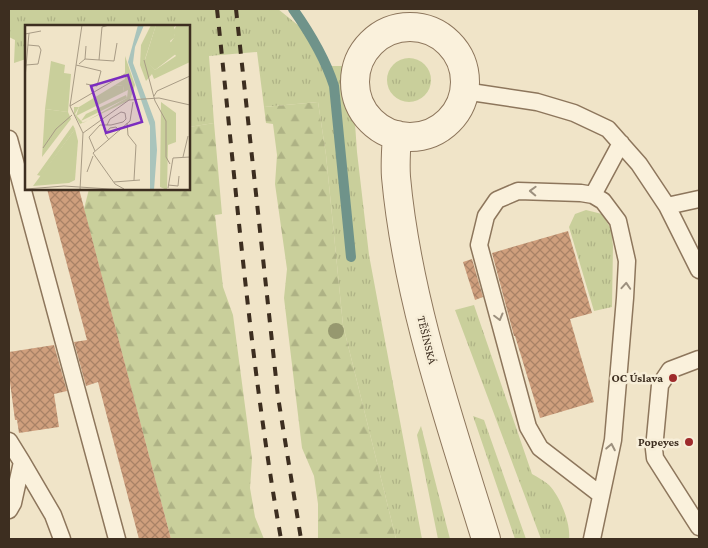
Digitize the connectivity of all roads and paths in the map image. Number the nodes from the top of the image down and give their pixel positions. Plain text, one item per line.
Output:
1 (390, 20) edge
2 (464, 91) junction
3 (397, 135) junction
4 (9, 139) edge
5 (621, 143) junction
6 (593, 195) junction
7 (699, 199) edge
8 (667, 206) junction
9 (699, 270) edge
10 (699, 359) edge
11 (9, 441) edge
12 (22, 462) junction
13 (601, 495) junction
14 (9, 510) edge
15 (699, 527) edge
16 (62, 539) edge
17 (117, 539) edge
18 (486, 539) edge
19 (592, 539) edge

1 - 2 street
1 - 3 street
2 - 3 street
2 - 5 lane
3 - 18 street, TĚŠÍNSKÁ
4 - 17 lane
5 - 6 lane
5 - 8 lane
13 -> 6 lane
6 -> 13 lane
7 - 8 lane
8 - 9 lane
10 - 15 lane
11 - 12 lane
12 - 14 lane
12 - 16 lane
13 - 19 lane

